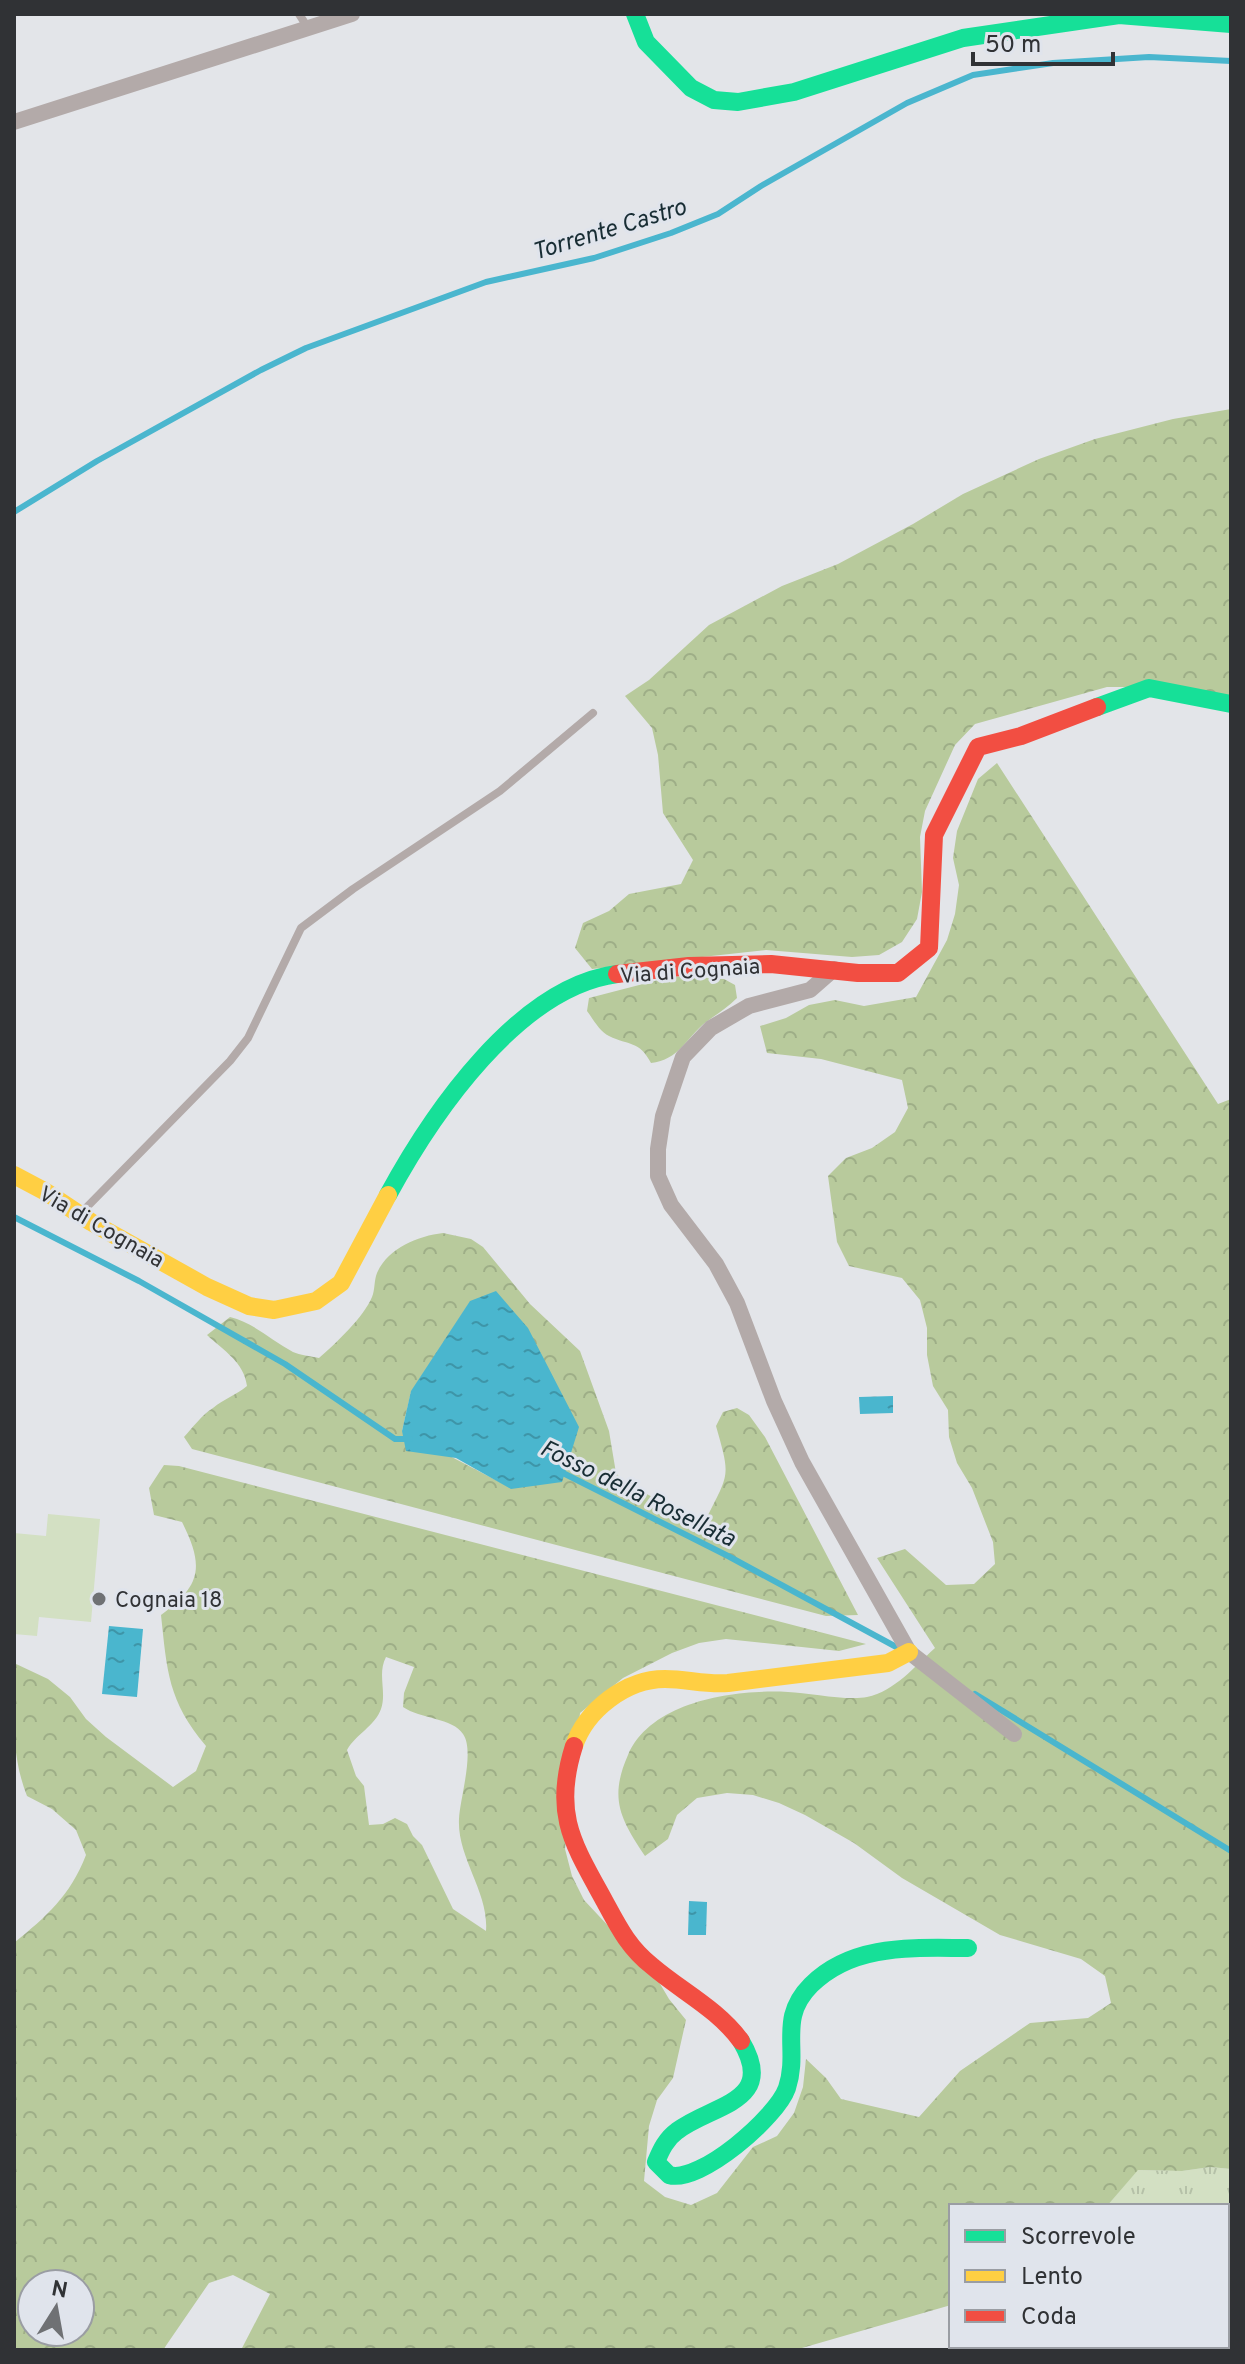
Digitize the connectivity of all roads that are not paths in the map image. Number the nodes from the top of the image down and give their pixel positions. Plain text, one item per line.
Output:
1 (299, 14) edge
2 (352, 14) edge
3 (635, 14) edge
4 (1231, 24) edge
5 (308, 29) junction
6 (14, 122) edge
7 (1231, 704) edge
8 (593, 713) dead end
9 (834, 969) junction
10 (14, 1175) edge
11 (80, 1214) junction
12 (909, 1652) junction
13 (1014, 1734) dead end
14 (968, 1948) dead end

1 - 5 lane
2 - 5 street
3 - 4 street
5 - 6 street
7 - 9 street, Via di Cognaia
8 - 11 lane
9 - 11 street, Via di Cognaia
9 - 12 street
10 - 11 street, Via di Cognaia
12 - 13 street
12 - 14 street

